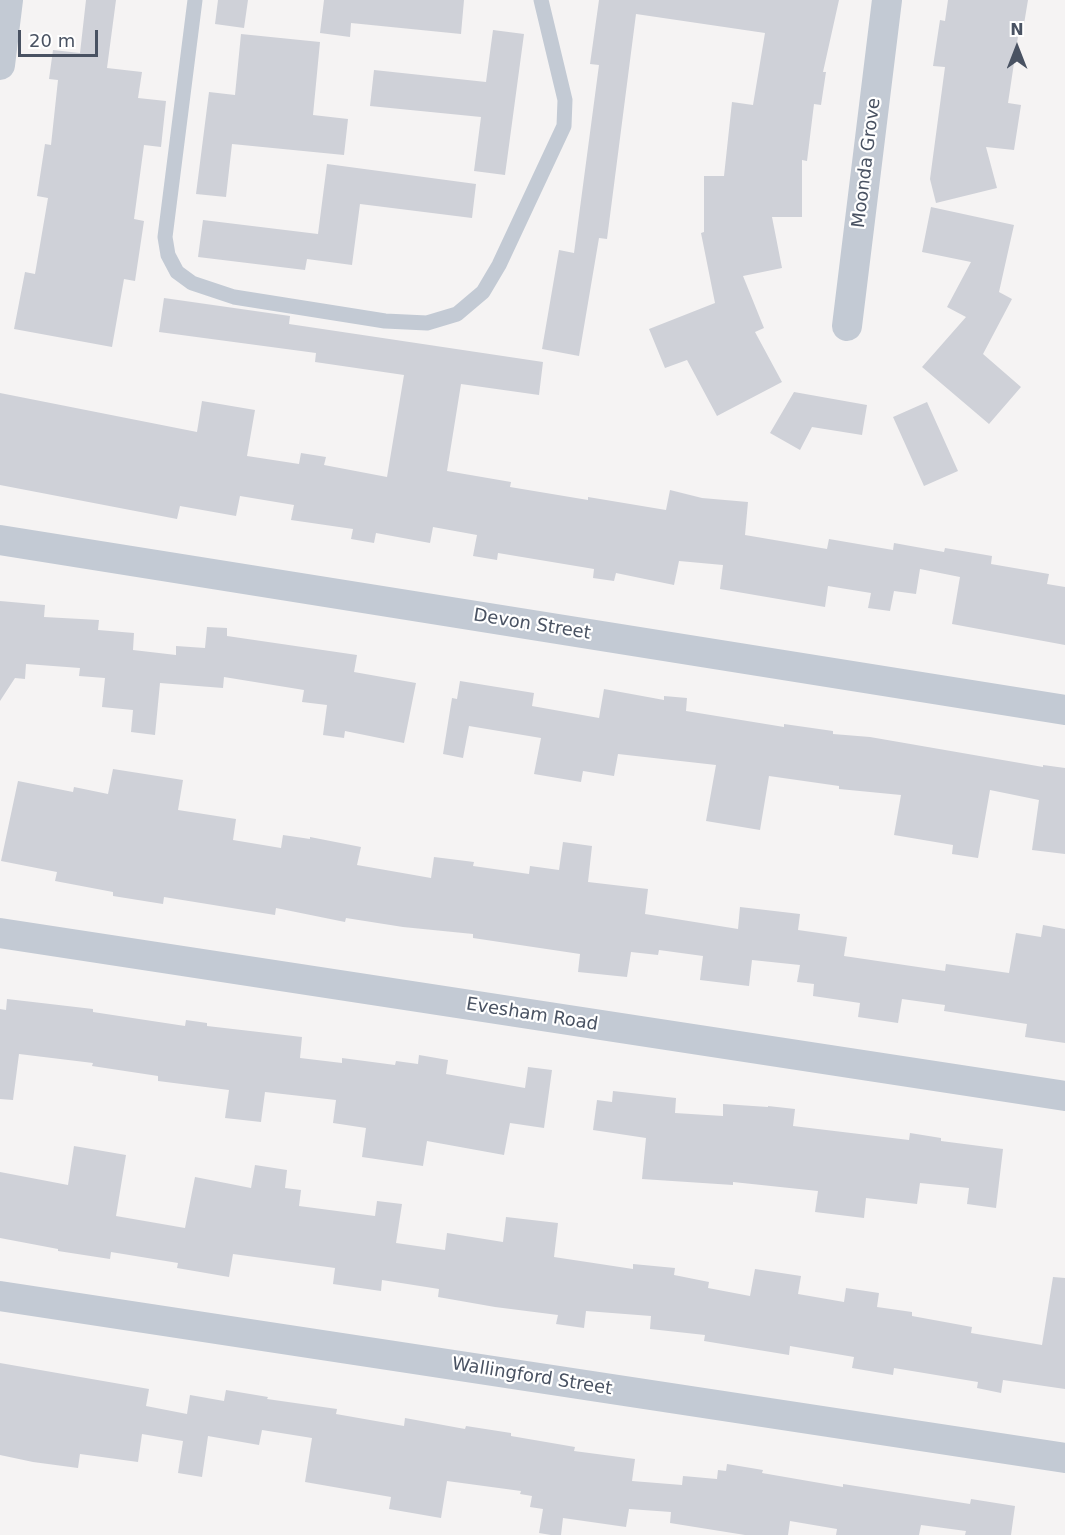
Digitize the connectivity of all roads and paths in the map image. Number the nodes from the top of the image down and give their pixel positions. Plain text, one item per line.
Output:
1 (8, 0) edge
2 (195, 0) edge
3 (541, 0) edge
4 (887, 0) edge
5 (0, 65) edge
6 (847, 326) dead end
7 (0, 540) edge
8 (1065, 710) edge
9 (0, 933) edge
10 (1065, 1096) edge
11 (0, 1296) edge
12 (1065, 1458) edge

1 - 5 street
2 - 3 lane
4 - 6 street, Moonda Grove
7 - 8 street, Devon Street
9 - 10 street, Evesham Road
11 - 12 street, Wallingford Street

